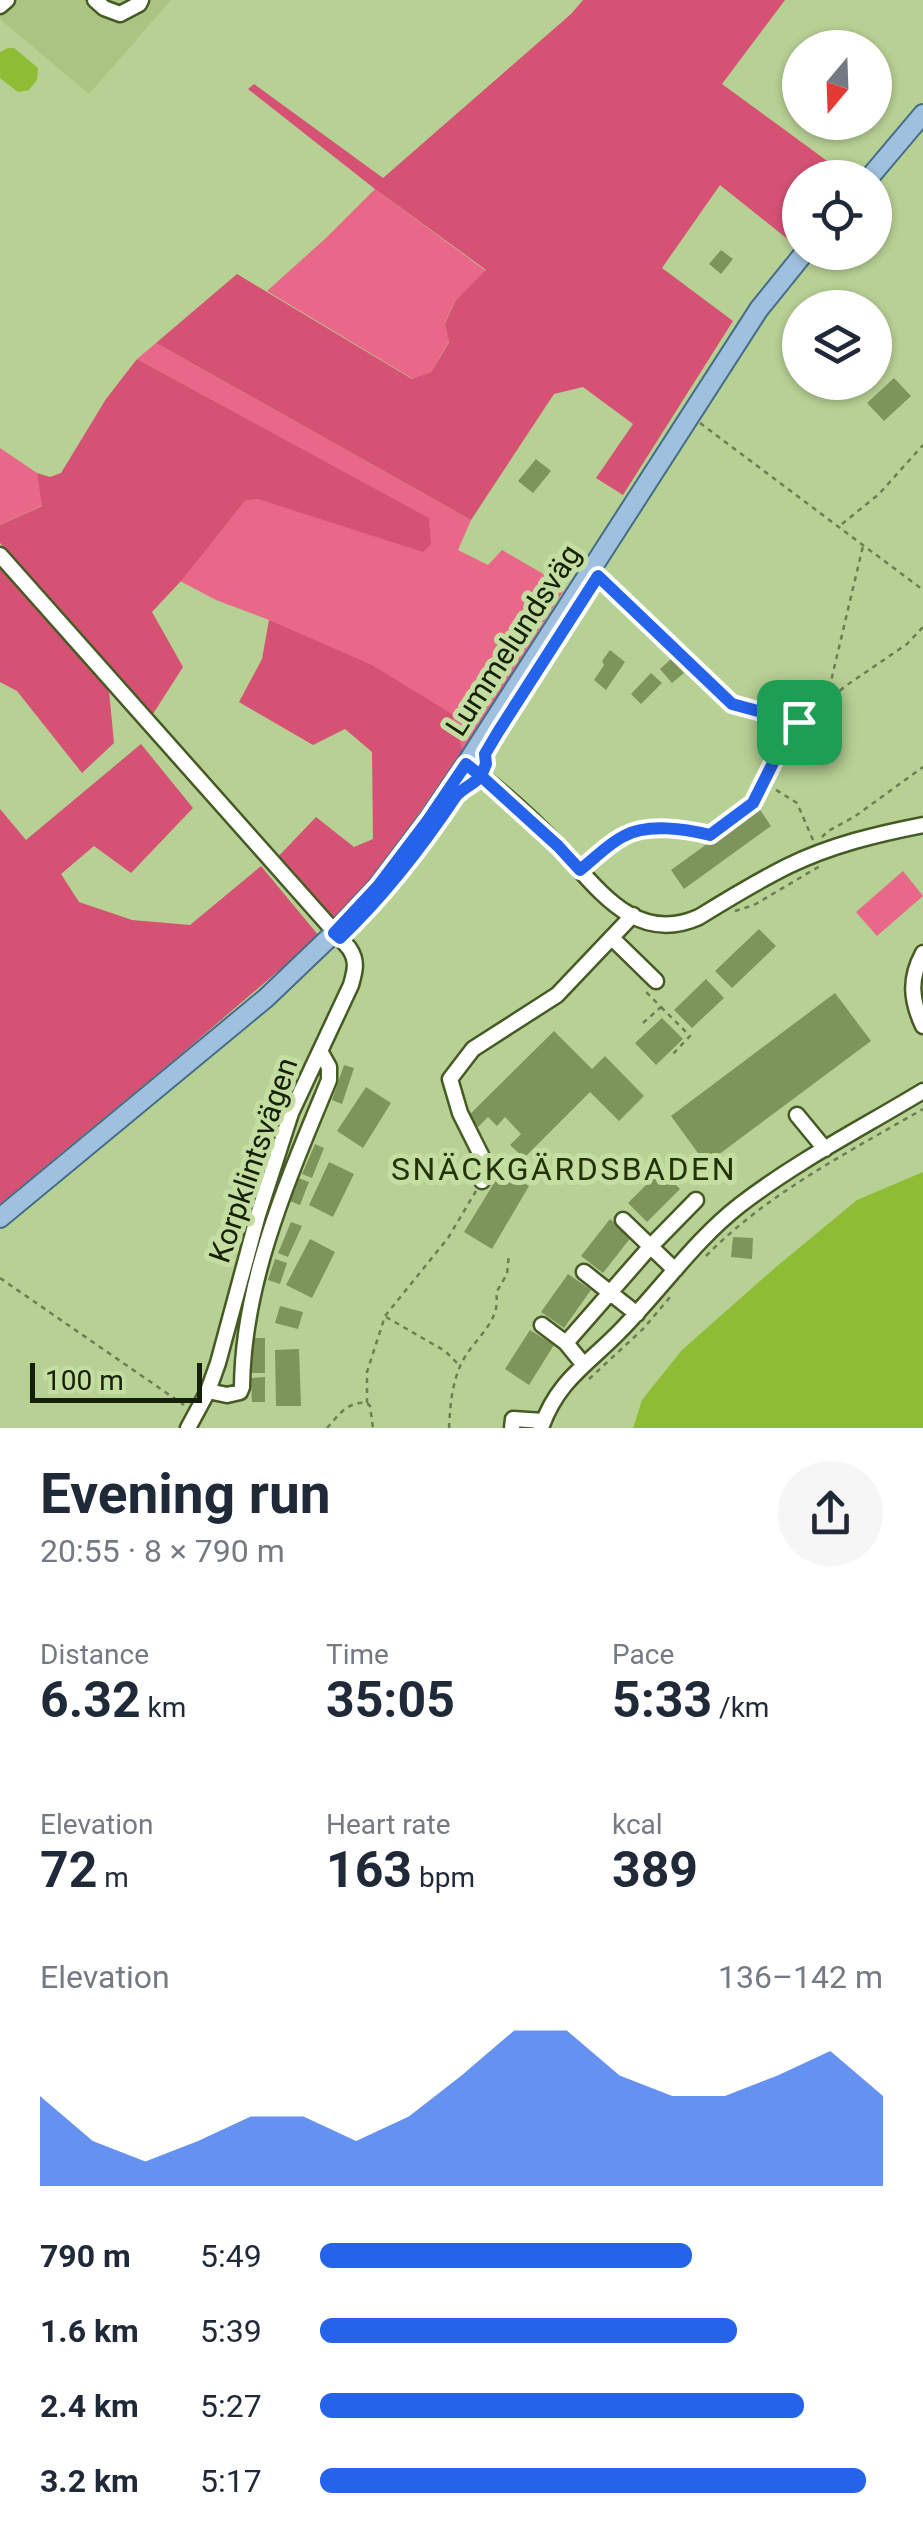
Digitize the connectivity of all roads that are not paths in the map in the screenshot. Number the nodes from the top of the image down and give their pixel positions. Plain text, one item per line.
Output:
1 (6, 0) edge
2 (95, 0) edge
3 (141, 0) edge
4 (0, 6) edge
5 (923, 114) edge
6 (884, 160) edge
7 (792, 270) edge
8 (0, 555) edge
9 (466, 764) junction
10 (923, 825) edge
11 (633, 916) junction
12 (334, 933) junction
13 (612, 938) junction
14 (923, 953) edge
15 (656, 981) road end
16 (923, 1026) edge
17 (320, 1050) junction
18 (923, 1091) edge
19 (292, 1113) junction
20 (798, 1115) dead end
21 (311, 1124) junction
22 (825, 1150) junction
23 (482, 1181) road end
24 (696, 1200) dead end
25 (0, 1218) edge
26 (623, 1220) dead end
27 (650, 1247) junction
28 (675, 1270) junction
29 (584, 1272) dead end
30 (611, 1292) junction
31 (636, 1314) junction
32 (542, 1325) dead end
33 (566, 1343) junction
34 (584, 1365) junction
35 (208, 1391) junction
36 (192, 1421) edge
37 (542, 1425) edge
38 (512, 1428) edge

1 - 4 street
2 - 3 street
5 - 6 main road
7 - 9 main road, Lummelundsväg
8 - 12 street
9 - 11 street
9 - 12 main road, Lummelundsväg
10 - 11 street
11 - 13 street
12 - 17 street, Korpklintsvägen
12 - 25 main road, Lummelundsväg
13 - 15 street
13 - 23 street
14 - 16 street
17 - 19 street, Korpklintsvägen
17 - 21 street
18 - 22 street
19 - 21 street
19 - 35 street, Korpklintsvägen
20 - 22 street
21 - 35 street
22 - 28 street
24 - 27 street
26 - 27 street
27 - 28 street
27 - 30 street
28 - 31 street
29 - 30 street
30 - 31 street
30 - 33 street
31 - 34 street
32 - 33 street
33 - 34 street
34 - 37 street
35 - 36 street, Korpklintsvägen
37 - 38 street

